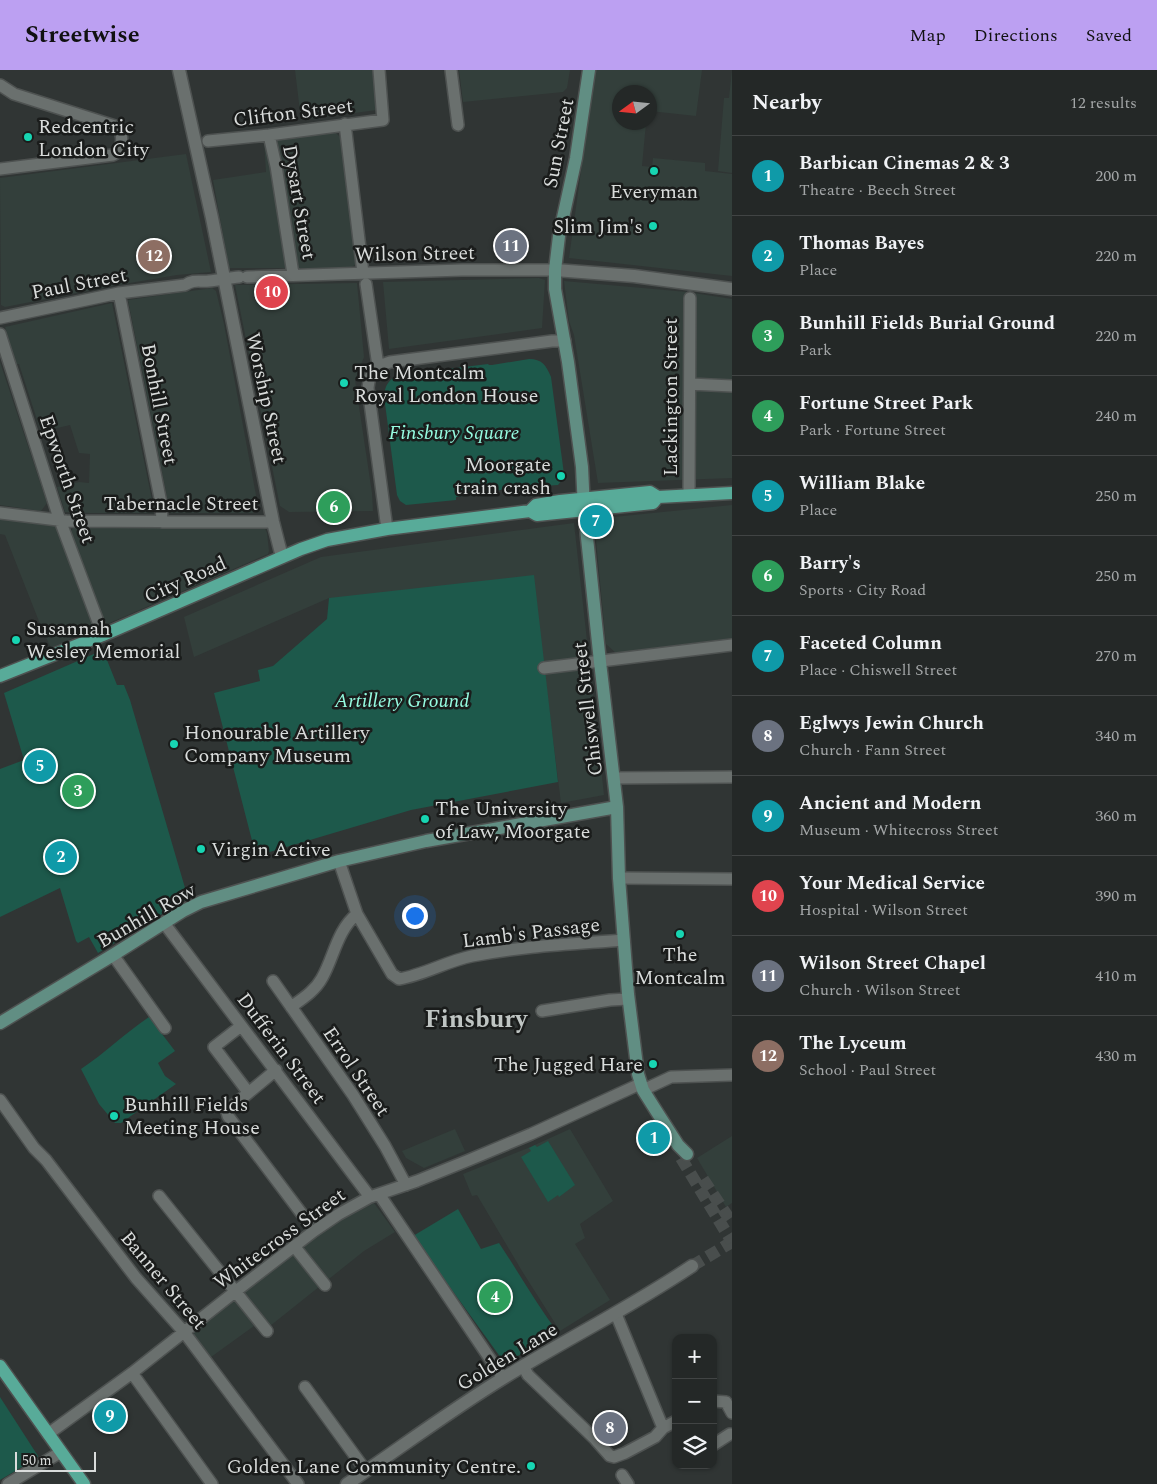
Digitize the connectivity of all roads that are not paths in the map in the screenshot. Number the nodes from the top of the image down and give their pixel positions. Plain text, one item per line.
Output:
1 (179, 70) edge
2 (379, 70) edge
3 (451, 70) edge
4 (589, 70) edge
5 (0, 85) edge
6 (345, 124) junction
7 (458, 125) dead end
8 (269, 135) junction
9 (208, 141) dead end
10 (0, 169) edge
11 (555, 270) junction
12 (363, 273) junction
13 (293, 274) junction
14 (223, 279) junction
15 (366, 284) dead end
16 (732, 289) edge
17 (119, 293) junction
18 (690, 298) dead end
19 (0, 318) edge
20 (0, 334) edge
21 (565, 341) junction
22 (378, 366) junction
23 (690, 384) junction
24 (732, 386) edge
25 (732, 492) edge
26 (689, 495) junction
27 (584, 504) junction
28 (0, 513) edge
29 (60, 520) junction
30 (162, 522) junction
31 (273, 522) junction
32 (387, 529) junction
33 (282, 557) junction
34 (104, 635) junction
35 (732, 645) edge
36 (600, 662) junction
37 (544, 668) dead end
38 (0, 676) edge
39 (732, 777) edge
40 (614, 778) junction
41 (617, 807) junction
42 (339, 861) junction
43 (619, 878) junction
44 (732, 879) edge
45 (356, 914) junction
46 (164, 923) junction
47 (624, 940) junction
48 (113, 955) junction
49 (273, 981) dead end
50 (628, 999) junction
51 (291, 1008) junction
52 (542, 1011) dead end
53 (0, 1023) edge
54 (241, 1026) junction
55 (165, 1028) dead end
56 (276, 1070) junction
57 (732, 1075) edge
58 (642, 1087) junction
59 (248, 1092) junction
60 (0, 1100) edge
61 (682, 1152) tunnel mouth
62 (406, 1185) junction
63 (159, 1196) dead end
64 (374, 1196) junction
65 (308, 1222) dead end
66 (294, 1246) junction
67 (692, 1266) tunnel mouth
68 (325, 1285) dead end
69 (236, 1291) junction
70 (616, 1314) junction
71 (267, 1331) dead end
72 (184, 1332) junction
73 (0, 1366) edge
74 (523, 1366) junction
75 (132, 1373) junction
76 (503, 1378) junction
77 (4, 1381) edge
78 (305, 1387) dead end
79 (717, 1401) edge
80 (732, 1413) edge
81 (672, 1423) edge
82 (663, 1428) junction
83 (48, 1434) junction
84 (731, 1434) edge
85 (717, 1443) edge
86 (61, 1452) junction
87 (366, 1471) junction
88 (8, 1484) edge
89 (84, 1484) edge
90 (212, 1484) edge
91 (298, 1484) edge
92 (347, 1484) edge

1 - 14 street, Worship Street
2 - 6 street, Clifton Street
3 - 7 street
4 - 11 main road, Sun Street
5 - 10 street
6 - 8 street, Clifton Street
6 - 12 street
8 - 9 street, Clifton Street
8 - 13 street, Dysart Street
11 - 12 street, Wilson Street
11 - 16 street, Wilson Street
11 - 21 main road, Sun Street
12 - 13 street, Wilson Street
13 - 14 street, Wilson Street
14 - 17 street, Paul Street
14 - 31 street, Worship Street
15 - 22 street
17 - 19 street, Paul Street
17 - 30 street, Bonhill Street
18 - 23 street, Lackington Street
20 - 29 street, Epworth Street
21 - 22 street
21 - 27 main road
22 - 32 street
23 - 24 street
23 - 26 street, Lackington Street
25 - 26 main road
26 - 27 main road
27 - 32 main road
27 - 36 main road, Chiswell Street
28 - 29 street, Tabernacle Street
29 - 30 street, Tabernacle Street
29 - 34 street, Epworth Street
30 - 31 street, Tabernacle Street
31 - 33 street, Worship Street
32 - 33 main road, City Road
33 - 34 main road, City Road
34 - 38 main road, City Road
35 - 36 street
36 - 37 street
36 - 40 main road, Chiswell Street
39 - 40 street
40 - 41 main road, Chiswell Street
41 - 42 main road, Bunhill Row
41 - 43 main road, Chiswell Street
42 - 45 street, Lamb's Passage
42 - 46 main road, Bunhill Row
43 - 44 street
43 - 47 main road, Chiswell Street
45 - 47 street, Lamb's Passage
45 - 51 street
46 - 48 main road, Bunhill Row
46 - 54 street, Dufferin Street
47 - 50 main road, Chiswell Street
48 - 53 main road, Bunhill Row
48 - 55 street
49 - 51 street, Errol Street
50 - 52 street
50 - 58 main road, Chiswell Street
51 - 62 street, Errol Street
54 - 56 street, Dufferin Street
54 - 59 street
56 - 59 street
56 - 64 street, Dufferin Street
57 - 58 street, Whitecross Street
58 - 61 main road
58 - 62 street, Whitecross Street
59 - 65 street
60 - 72 street, Banner Street
62 - 64 street, Whitecross Street
63 - 69 street
64 - 66 street, Whitecross Street
64 - 76 street, Dufferin Street
66 - 68 street
66 - 69 street, Whitecross Street
67 - 70 street, Golden Lane
69 - 71 street
69 - 72 street, Whitecross Street
70 - 74 street, Golden Lane
70 - 82 street
72 - 75 street, Whitecross Street
72 - 91 street, Banner Street
73 - 77 main road
74 - 76 street, Golden Lane
74 - 82 street
75 - 83 street, Whitecross Street
75 - 90 street
76 - 87 street, Golden Lane
77 - 83 main road
78 - 87 street
79 - 80 street
81 - 82 street
83 - 86 main road
84 - 85 street
86 - 88 street
86 - 89 main road
87 - 92 street, Golden Lane

